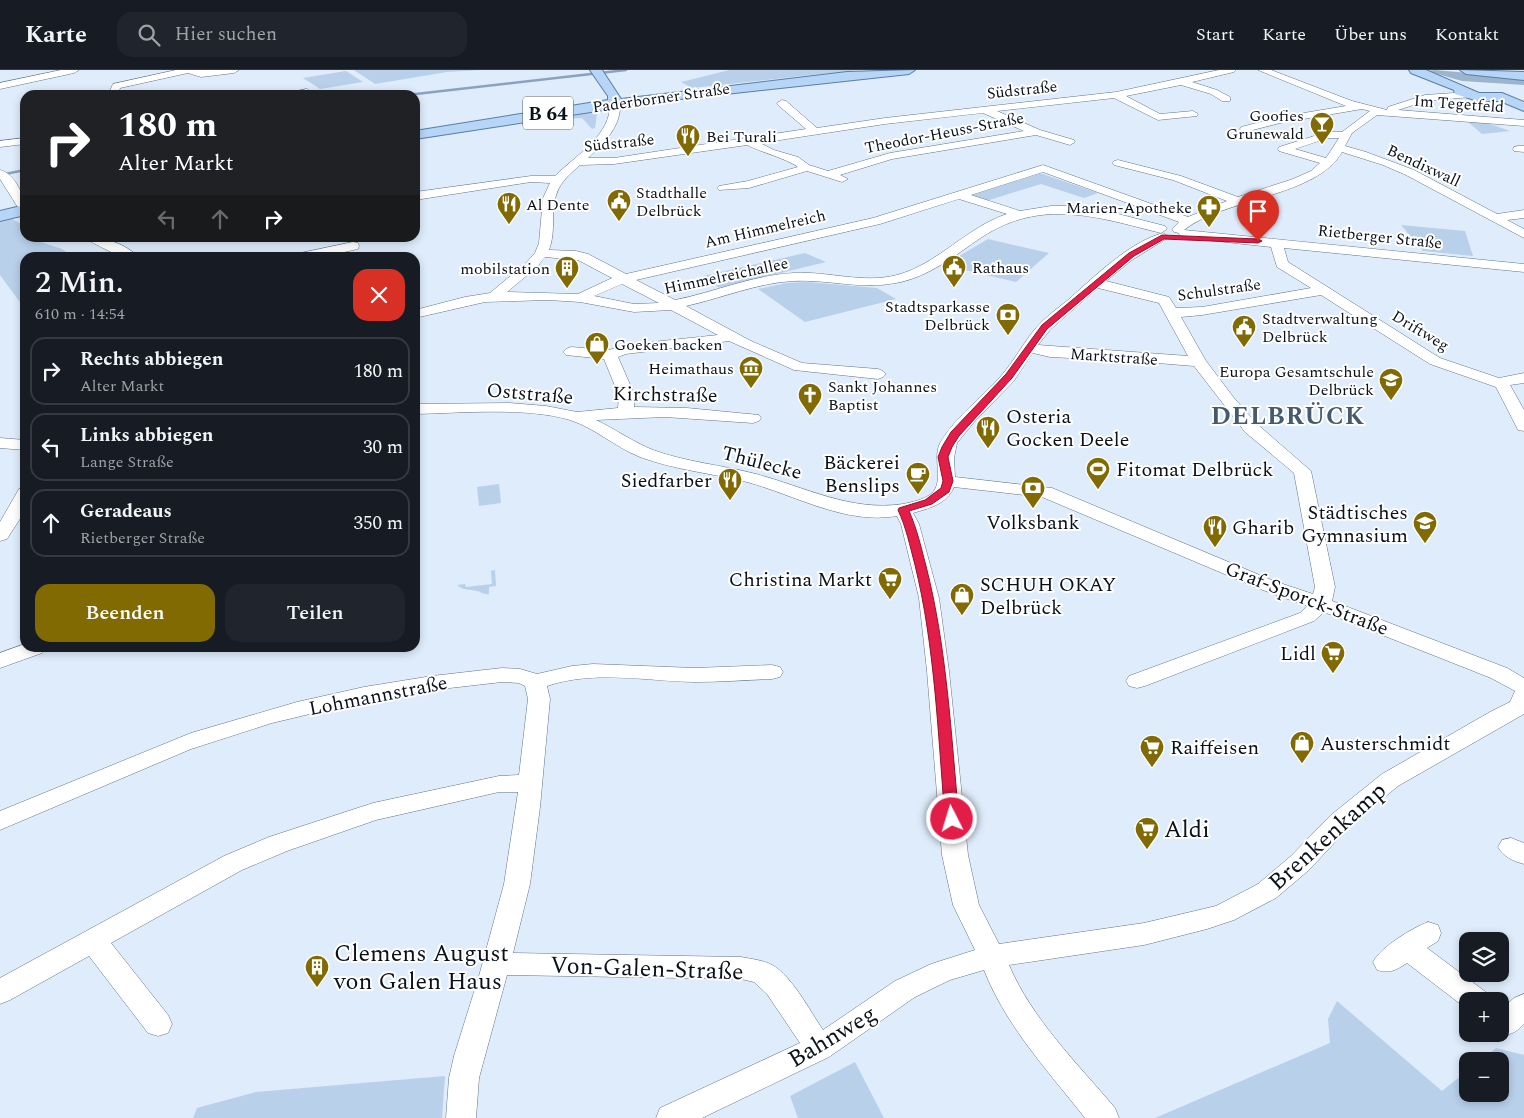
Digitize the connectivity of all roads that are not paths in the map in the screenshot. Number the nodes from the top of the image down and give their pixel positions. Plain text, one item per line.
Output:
1 (74, 70) edge
2 (189, 70) edge
3 (234, 70) edge
4 (909, 70) edge
5 (1231, 70) edge
6 (1263, 70) edge
7 (1415, 70) edge
8 (1466, 70) edge
9 (1524, 76) edge
10 (601, 77) edge
11 (1182, 82) junction
12 (0, 86) edge
13 (115, 90) edge
14 (1465, 90) junction
15 (1521, 90) edge
16 (688, 93) junction
17 (1498, 94) junction
18 (1116, 95) junction
19 (1226, 99) dead end
20 (615, 102) junction
21 (782, 102) dead end
22 (1523, 107) edge
23 (984, 109) junction
24 (1382, 109) junction
25 (1193, 114) dead end
26 (1158, 117) junction
27 (1296, 118) junction
28 (1504, 122) junction
29 (1524, 123) edge
30 (1172, 125) dead end
31 (1245, 129) dead end
32 (814, 131) junction
33 (1036, 132) junction
34 (420, 134) edge
35 (1524, 134) edge
36 (1344, 135) junction
37 (748, 141) junction
38 (20, 142) edge
39 (1070, 142) dead end
40 (0, 144) edge
41 (1338, 148) junction
42 (577, 162) junction
43 (1329, 162) junction
44 (1118, 164) dead end
45 (805, 167) junction
46 (830, 174) junction
47 (2, 175) edge
48 (559, 180) junction
49 (843, 180) dead end
50 (723, 188) dead end
51 (420, 195) edge
52 (960, 195) junction
53 (1237, 200) junction
54 (20, 202) edge
55 (20, 208) edge
56 (1018, 214) junction
57 (1524, 214) edge
58 (0, 216) edge
59 (1494, 218) junction
60 (1188, 221) junction
61 (1159, 232) junction
62 (1181, 234) junction
63 (1524, 234) edge
64 (103, 242) edge
65 (109, 242) edge
66 (106, 243) junction
67 (1276, 243) junction
68 (353, 246) dead end
69 (122, 252) edge
70 (324, 252) edge
71 (541, 253) junction
72 (1524, 268) edge
73 (623, 279) junction
74 (1095, 283) junction
75 (1325, 290) junction
76 (495, 296) junction
77 (580, 298) junction
78 (674, 304) junction
79 (1171, 312) junction
80 (420, 313) edge
81 (732, 336) junction
82 (1028, 348) junction
83 (571, 352) dead end
84 (610, 355) junction
85 (1199, 362) junction
86 (878, 374) dead end
87 (1524, 378) edge
88 (1502, 384) junction
89 (420, 409) edge
90 (626, 414) junction
91 (578, 417) junction
92 (753, 418) dead end
93 (1524, 426) edge
94 (0, 443) edge
95 (20, 445) edge
96 (661, 458) joint
97 (948, 481) junction
98 (20, 503) edge
99 (903, 510) junction
100 (0, 535) edge
101 (1321, 604) junction
102 (24, 652) edge
103 (0, 661) edge
104 (772, 672) dead end
105 (1137, 681) dead end
106 (535, 682) junction
107 (1523, 690) edge
108 (530, 783) junction
109 (0, 821) edge
110 (93, 940) junction
111 (1407, 948) dead end
112 (992, 956) junction
113 (497, 964) junction
114 (0, 992) edge
115 (1466, 992) edge
116 (1524, 1006) edge
117 (1509, 1020) edge
118 (158, 1024) dead end
119 (819, 1048) junction
120 (461, 1118) edge
121 (671, 1118) edge
122 (1104, 1118) edge

1 - 12 street
2 - 3 street
2 - 13 street
4 - 16 main road, Paderborner Straße / B 64
5 - 11 street, Südstraße
6 - 24 street
7 - 14 main road
8 - 9 main road
10 - 16 main road
10 - 20 main road
11 - 18 street, Südstraße
11 - 19 street
14 - 17 main road
14 - 24 street
15 - 17 main road
16 - 20 main road, Paderborner Straße / B 64
17 - 22 main road
18 - 23 street, Südstraße
18 - 26 street
20 - 34 main road, Paderborner Straße / B 64
20 - 42 street
21 - 32 street
23 - 32 street, Südstraße
23 - 33 street
24 - 27 street
24 - 28 street, Im Tegetfeld
24 - 36 street
25 - 26 street
26 - 30 street
27 - 31 street
27 - 36 street
28 - 29 street, Im Tegetfeld
28 - 35 street
32 - 37 street, Südstraße
33 - 39 street
33 - 46 street, Theodor-Heuss-Straße
36 - 41 street
36 - 43 street
37 - 42 street, Südstraße
37 - 45 street
38 - 40 street
41 - 43 street
41 - 59 street, Bendixwall
42 - 48 street
43 - 53 street
44 - 53 street
45 - 46 street
45 - 50 street
46 - 49 street
47 - 54 street
48 - 51 street
48 - 71 street
52 - 56 street
52 - 60 street, Am Himmelreich
52 - 73 street, Am Himmelreich
53 - 60 street
55 - 58 main road
56 - 61 street, Himmelreichallee
56 - 78 street, Himmelreichallee
57 - 59 street
59 - 63 street, Bendixwall
60 - 62 street
61 - 62 street, Rietberger Straße
61 - 74 street
62 - 67 street, Rietberger Straße
64 - 66 street
65 - 66 street
66 - 69 street
67 - 72 street, Rietberger Straße
67 - 75 street, Driftweg
68 - 70 street
71 - 73 street
71 - 76 street
73 - 77 street, Am Himmelreich
73 - 78 street
74 - 79 street, Schulstraße
74 - 82 street
75 - 79 street, Schulstraße
75 - 88 street, Driftweg
76 - 77 street, Himmelreichallee
76 - 80 street
77 - 78 street, Himmelreichallee
78 - 81 street
79 - 85 street, Marktstraße
81 - 84 street
81 - 86 street
82 - 85 street, Marktstraße
82 - 97 street
83 - 84 street
84 - 90 street
85 - 101 street, Marktstraße
87 - 88 street
88 - 93 street
89 - 91 street, Oststraße
90 - 91 street, Kirchstraße
90 - 92 street, Kirchstraße
91 - 96 street, Oststraße
94 - 95 street
96 - 99 street, Thülecke
97 - 99 street, Thülecke
97 - 101 street, Graf-Sporck-Straße
98 - 100 street
99 - 112 street
101 - 105 street
101 - 107 street, Graf-Sporck-Straße
102 - 103 street
104 - 106 street
106 - 108 street
106 - 109 street, Lohmannstraße
107 - 112 street, Brenkenkamp
108 - 110 street
108 - 113 street
110 - 114 street
110 - 118 street
111 - 115 street
112 - 119 street, Bahnweg
112 - 122 street
113 - 119 street, Von-Galen-Straße
113 - 120 street
116 - 117 street
119 - 121 street, Bahnweg

